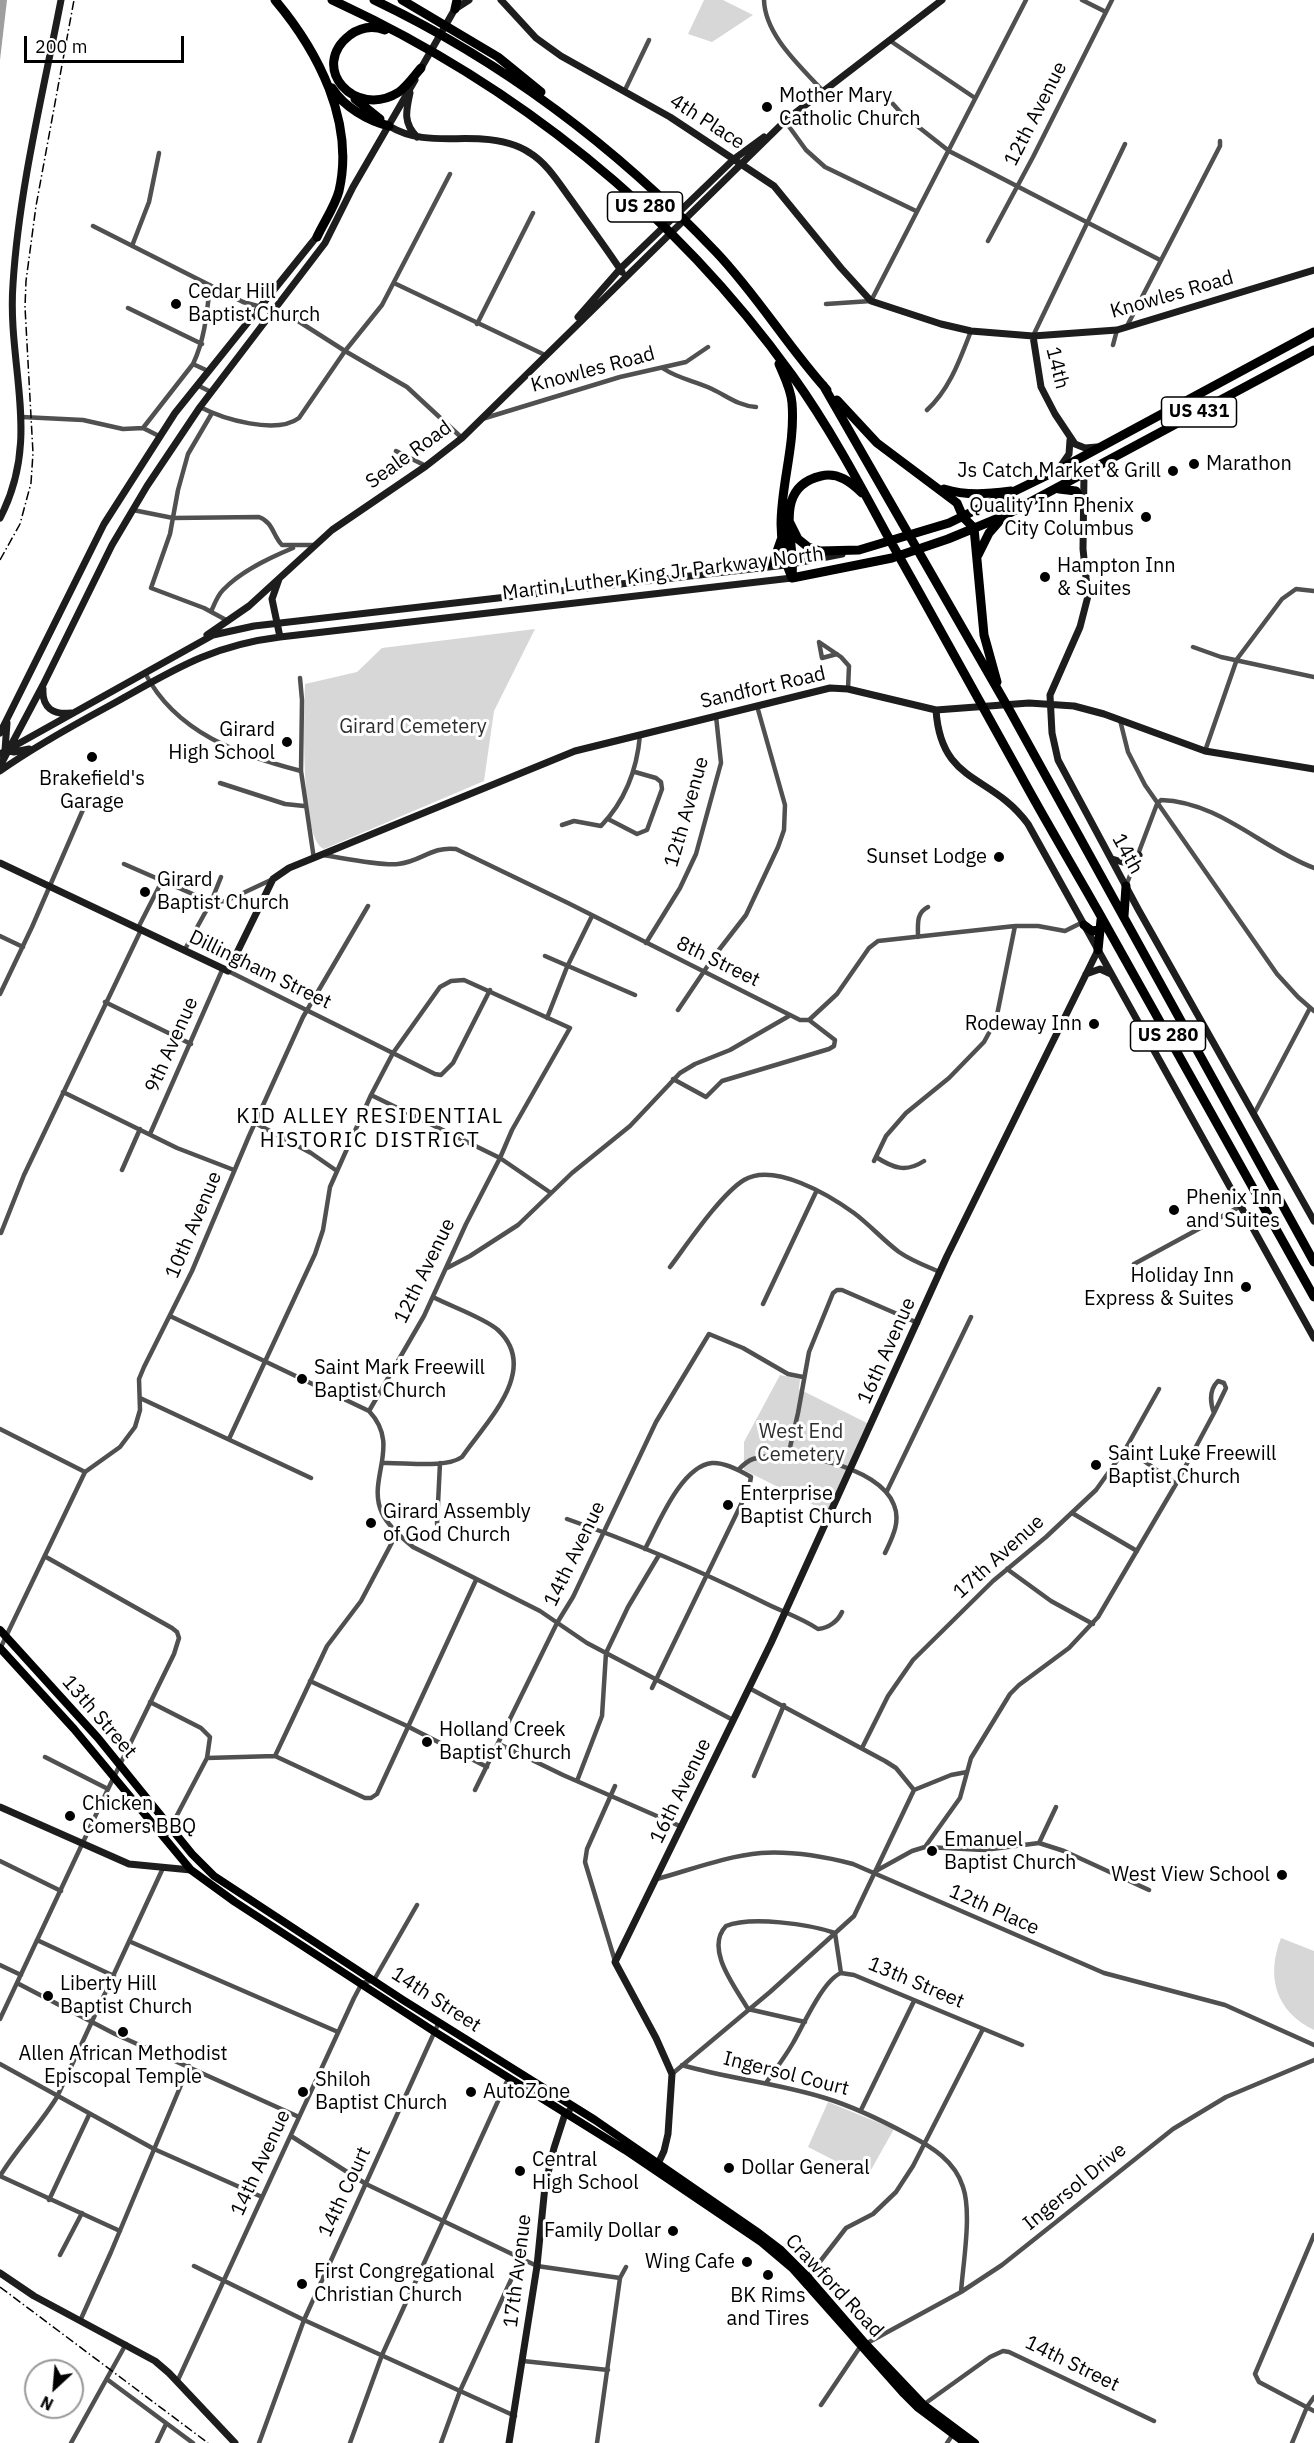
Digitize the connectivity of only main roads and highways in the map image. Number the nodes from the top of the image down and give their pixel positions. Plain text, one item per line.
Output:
1 (275, 0) edge
2 (332, 0) edge
3 (374, 0) edge
4 (402, 0) edge
5 (405, 36) junction
6 (421, 68) road end
7 (322, 72) junction
8 (352, 96) junction
9 (573, 122) junction
10 (317, 237) road end
11 (1314, 332) edge
12 (772, 349) junction
13 (1314, 350) edge
14 (823, 385) junction
15 (1100, 447) junction
16 (1084, 473) junction
17 (936, 486) junction
18 (1019, 490) junction
19 (1053, 490) junction
20 (1083, 504) road end
21 (872, 505) junction
22 (1006, 515) junction
23 (963, 517) junction
24 (789, 521) junction
25 (974, 528) junction
26 (782, 535) junction
27 (978, 555) junction
28 (790, 564) junction
29 (760, 568) road end
30 (1010, 711) junction
31 (1106, 885) junction
32 (1101, 915) junction
33 (1125, 919) junction
34 (1083, 923) road end
35 (1102, 926) junction
36 (1119, 949) junction
37 (1314, 1262) edge
38 (1314, 1297) edge
39 (0, 1630) edge
40 (0, 1649) edge
41 (191, 1870) joint
42 (214, 1876) joint
43 (657, 2167) junction
44 (955, 2432) junction
45 (964, 2443) edge
46 (975, 2443) edge

1 - 7 highway
2 - 5 highway, US 280
3 - 9 highway, US 280
4 - 9 highway
5 - 8 highway
5 - 12 highway, US 280
6 - 8 highway
7 - 8 highway
7 - 10 highway
9 - 14 highway, US 280
11 - 15 highway, Martin Luther King Jr Parkway North / US 431
12 - 21 highway, US 280
12 - 26 highway
13 - 16 highway, Martin Luther King Jr Parkway North / US 431
14 - 17 highway
14 - 30 highway, US 280
15 - 16 highway
15 - 18 highway, Martin Luther King Jr Parkway North / US 431
16 - 19 highway, Martin Luther King Jr Parkway North / US 431
17 - 18 highway
17 - 23 highway
18 - 23 highway, Martin Luther King Jr Parkway North / US 431
19 - 20 highway
19 - 22 highway, Martin Luther King Jr Parkway North / US 431
21 - 24 highway
21 - 32 highway, US 280
22 - 25 highway, Martin Luther King Jr Parkway North
22 - 27 highway, US 431
23 - 24 highway, Martin Luther King Jr Parkway North / US 431
23 - 25 highway
24 - 28 highway
25 - 27 highway
25 - 28 highway, Martin Luther King Jr Parkway North
26 - 28 highway
26 - 29 highway
27 - 30 highway, US 431
30 - 31 highway, US 280
31 - 33 highway, US 280
31 - 33 highway
32 - 35 highway
32 - 36 highway, US 280
33 - 37 highway, US 280
34 - 35 highway
35 - 36 highway
36 - 38 highway, US 280
39 - 42 main road, 13th Street
40 - 41 main road, 13th Street
41 - 43 main road, 14th Street
42 - 43 main road, 14th Street
43 - 44 main road, Crawford Road
44 - 45 main road, Crawford Road
44 - 46 main road, Crawford Road

